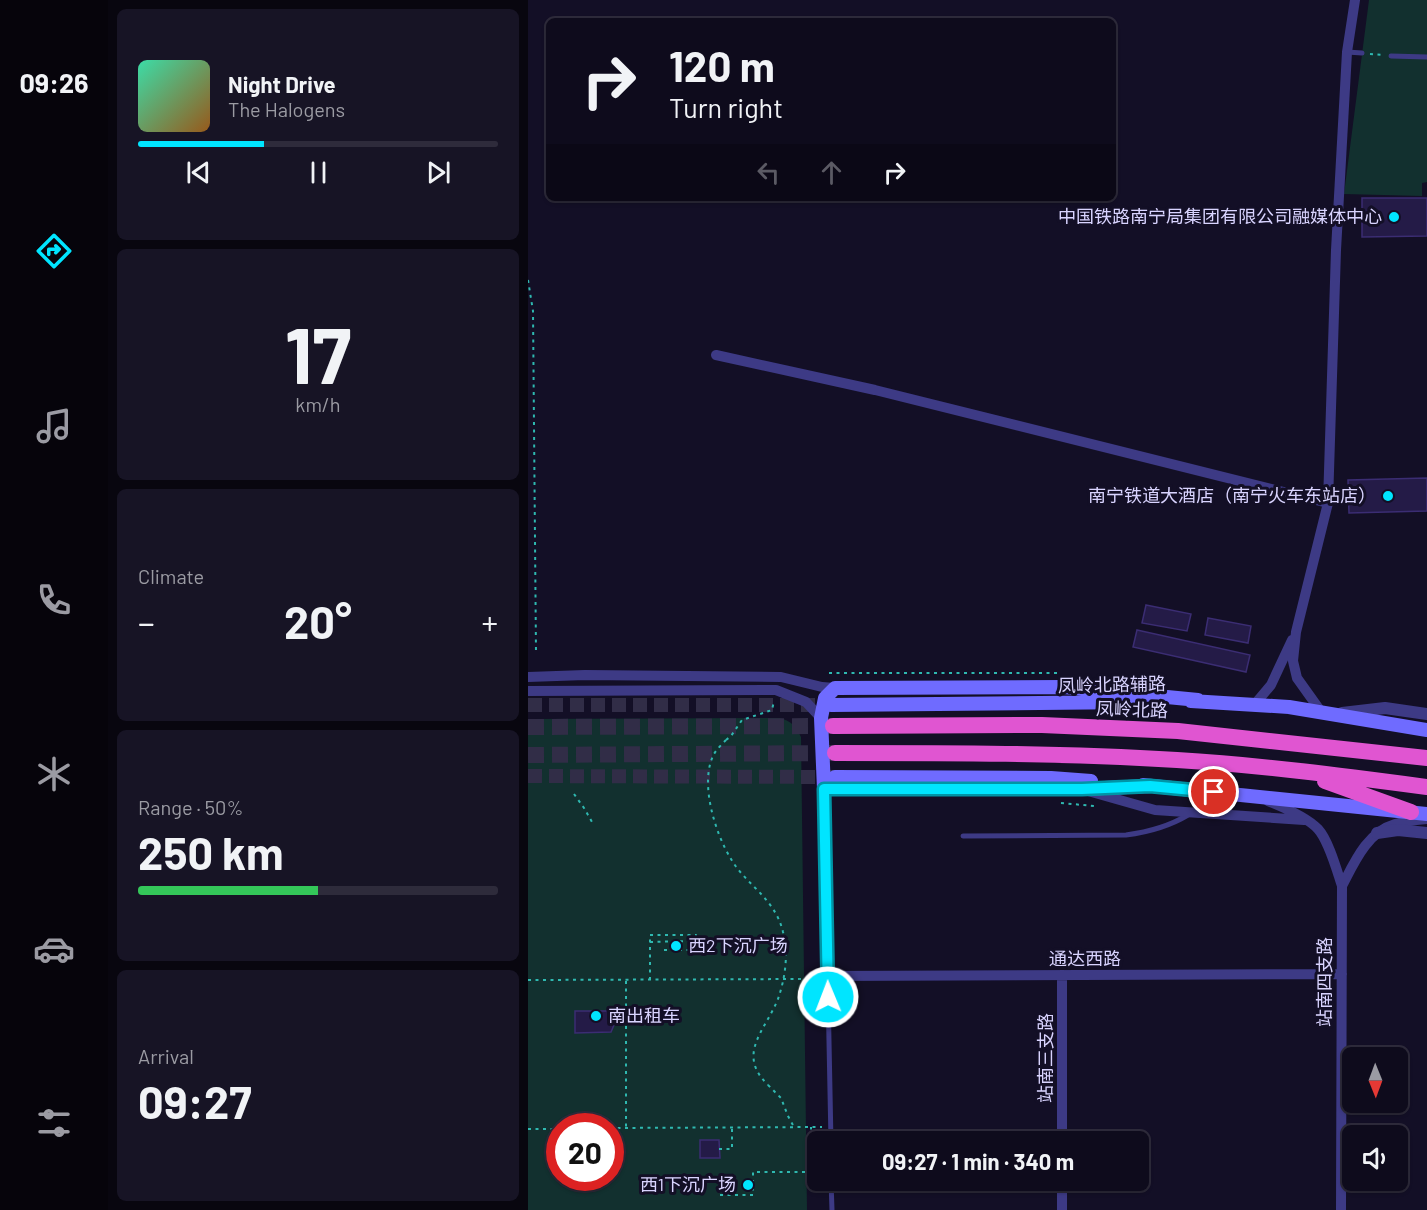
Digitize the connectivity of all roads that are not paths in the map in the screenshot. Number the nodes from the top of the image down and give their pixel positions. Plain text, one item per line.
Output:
1 (1355, 0) edge
2 (1347, 52) junction
3 (1362, 53) road end
4 (1391, 56) road end
5 (1427, 57) edge
6 (716, 355) dead end
7 (1328, 503) junction
8 (1296, 632) junction
9 (528, 677) edge
10 (835, 688) junction
11 (528, 692) edge
12 (1198, 700) junction
13 (1255, 704) junction
14 (831, 705) tunnel mouth
15 (1327, 714) junction
16 (1427, 714) edge
17 (827, 722) junction
18 (1427, 730) edge
19 (835, 753) tunnel mouth
20 (1427, 757) edge
21 (1296, 770) junction
22 (835, 777) tunnel mouth
23 (1150, 786) junction
24 (1427, 787) edge
25 (824, 789) junction
26 (1082, 789) junction
27 (1256, 796) junction
28 (1193, 812) junction
29 (1422, 815) edge
30 (1305, 820) junction
31 (1377, 833) junction
32 (1427, 833) edge
33 (963, 836) dead end
34 (1342, 886) junction
35 (1342, 974) junction
36 (1062, 975) junction
37 (828, 976) junction
38 (830, 1131) edge
39 (1062, 1131) edge
40 (831, 1191) edge
41 (1062, 1191) edge
42 (832, 1210) edge
43 (1062, 1210) edge
44 (1341, 1210) edge

1 - 2 street
2 - 3 lane
2 - 7 street
4 - 5 lane
6 - 7 street
7 - 8 street
8 - 13 street
8 - 15 street
9 - 10 street
10 - 12 main road
10 - 17 main road
11 - 17 street
12 - 13 main road, 凤岭北路辅路
12 - 14 main road, 凤岭北路辅路
13 - 15 main road, 凤岭北路辅路
15 - 16 street
15 - 18 main road, 凤岭北路辅路
17 - 20 highway, 凤岭北路
17 - 25 main road
19 - 21 highway
21 - 24 highway
21 - 29 highway
22 - 23 main road
23 - 26 main road
23 - 27 main road
25 - 26 main road
25 - 37 lane
26 - 28 street
27 - 29 main road
27 - 30 street, 站南四支路
28 - 30 street
28 - 33 lane
29 - 31 street
30 - 34 street, 站南四支路
31 - 32 street
31 - 34 street
34 - 35 street, 站南四支路
35 - 36 street, 通达西路
35 - 44 street, 站南四支路
36 - 37 street, 通达西路
36 - 39 street, 站南三支路
37 - 38 lane
40 - 42 lane
41 - 43 street

